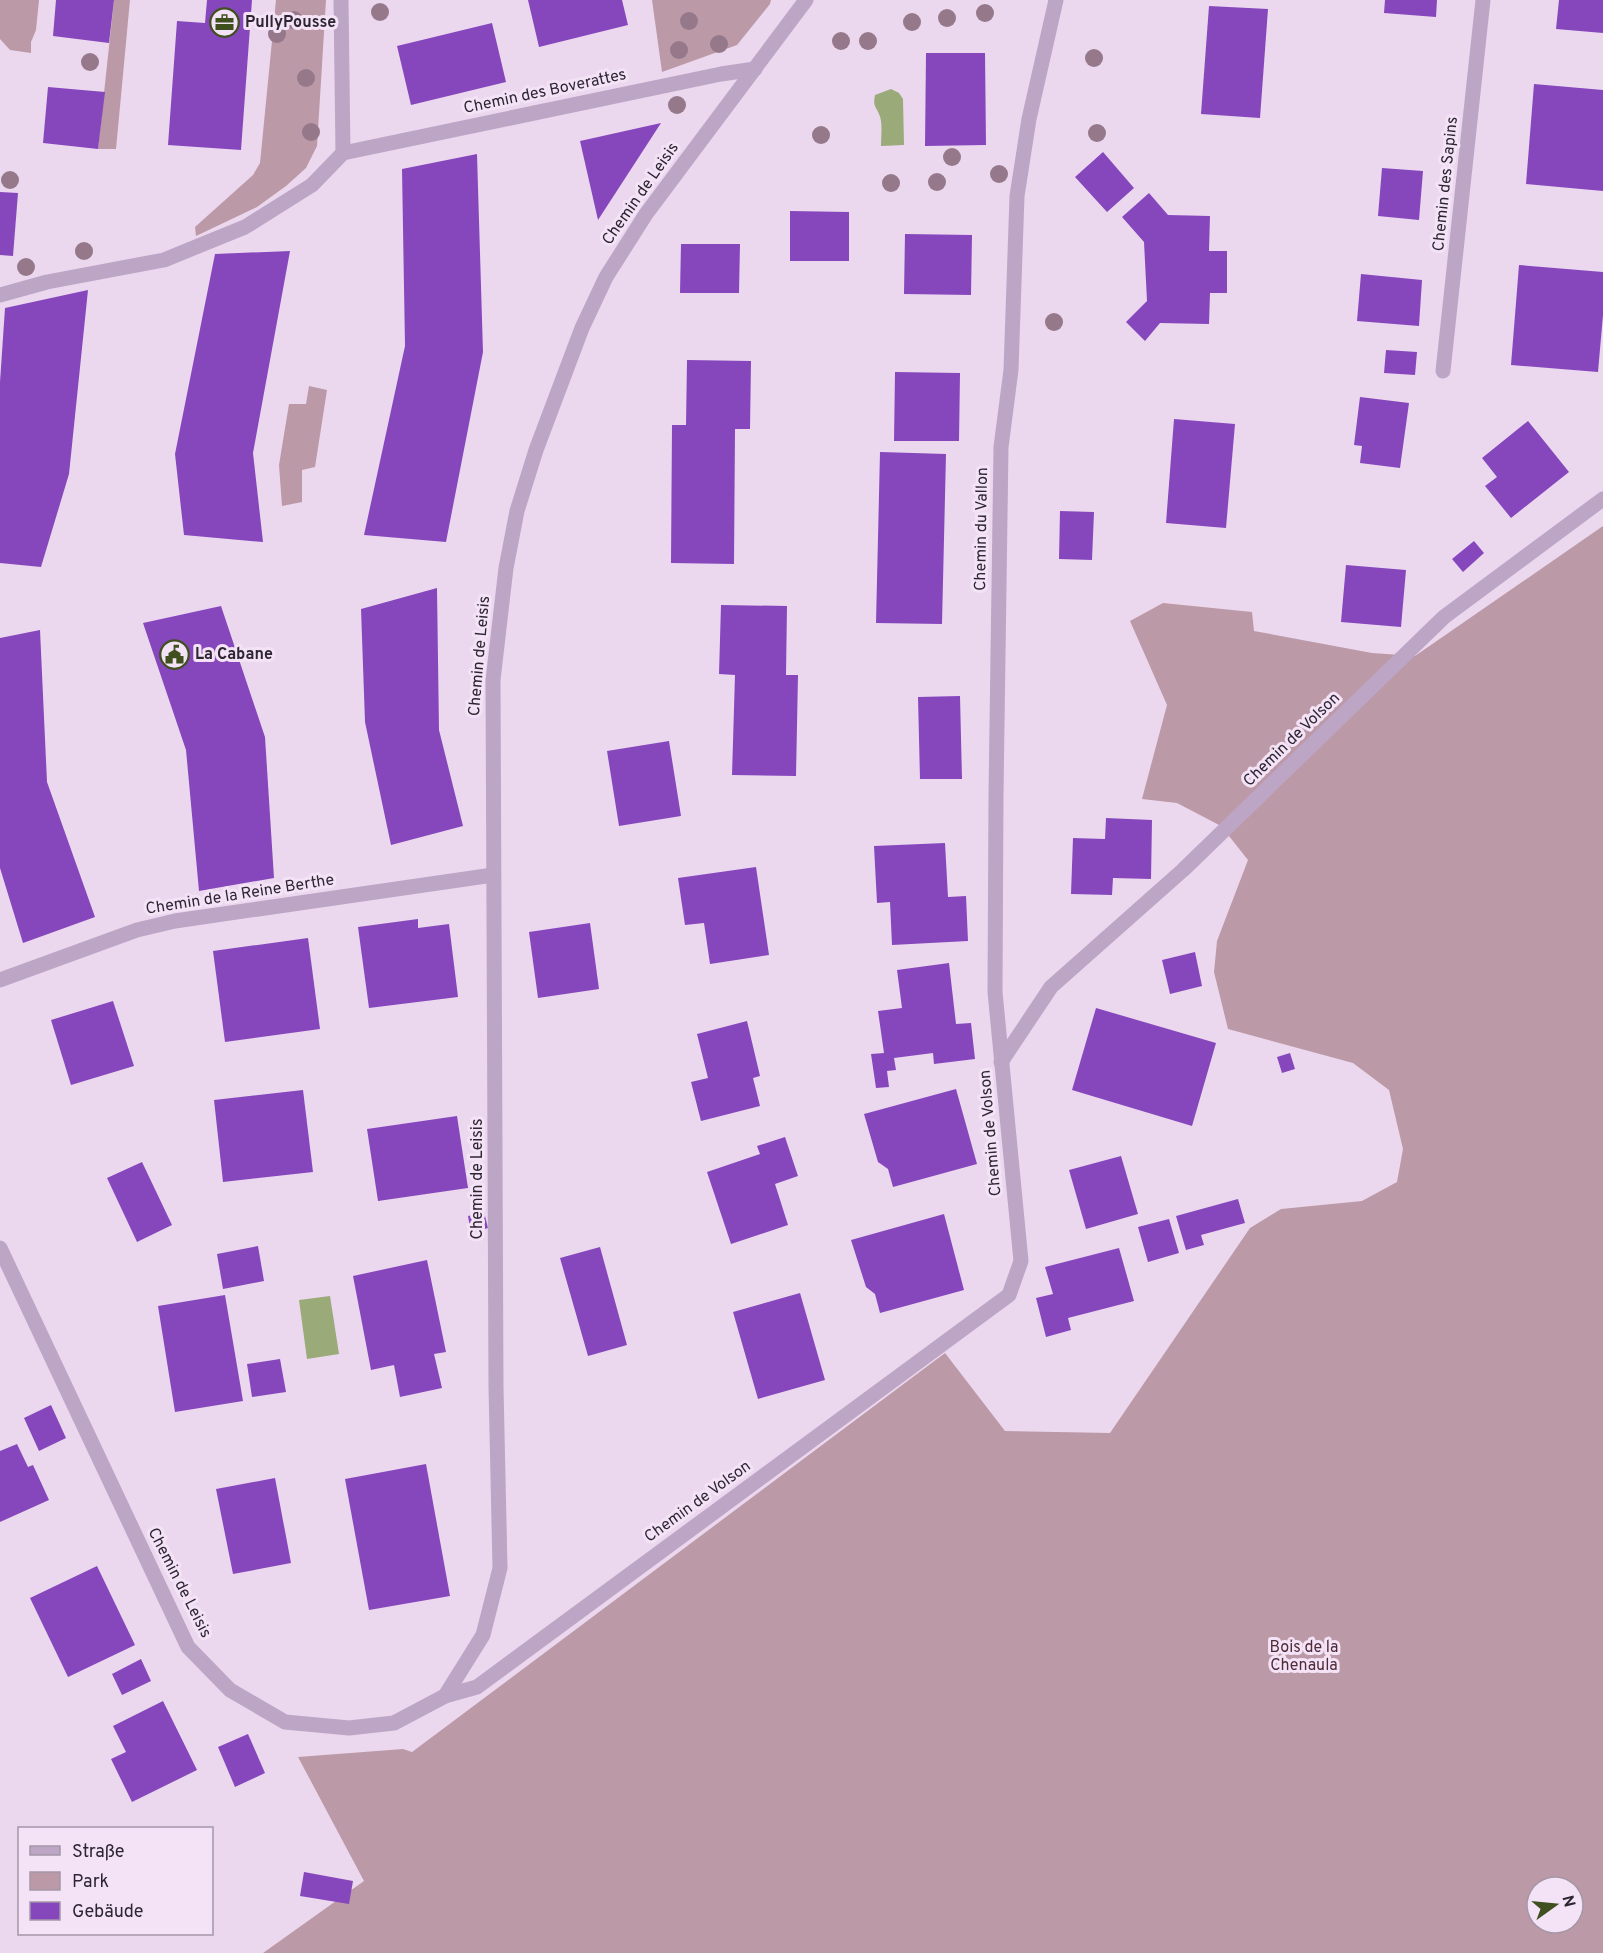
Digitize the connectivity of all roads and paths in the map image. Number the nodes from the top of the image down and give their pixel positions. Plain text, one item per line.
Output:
1 (341, 0) edge
2 (806, 0) edge
3 (1056, 0) edge
4 (1483, 0) edge
5 (755, 69) junction
6 (343, 153) junction
7 (0, 295) edge
8 (1443, 371) dead end
9 (1603, 499) edge
10 (493, 874) junction
11 (0, 980) edge
12 (1001, 1062) junction
13 (0, 1248) edge
14 (445, 1696) junction

1 - 6 street
2 - 5 street, Chemin de Leisis
3 - 12 street, Chemin du Vallon
4 - 8 street, Chemin des Sapins
5 - 6 street, Chemin des Boverattes
5 - 10 street, Chemin de Leisis
6 - 7 street
9 - 12 street, Chemin de Volson
10 - 11 street, Chemin de la Reine Berthe
10 - 14 street, Chemin de Leisis
12 - 14 street, Chemin de Volson
13 - 14 street, Chemin de Leisis

